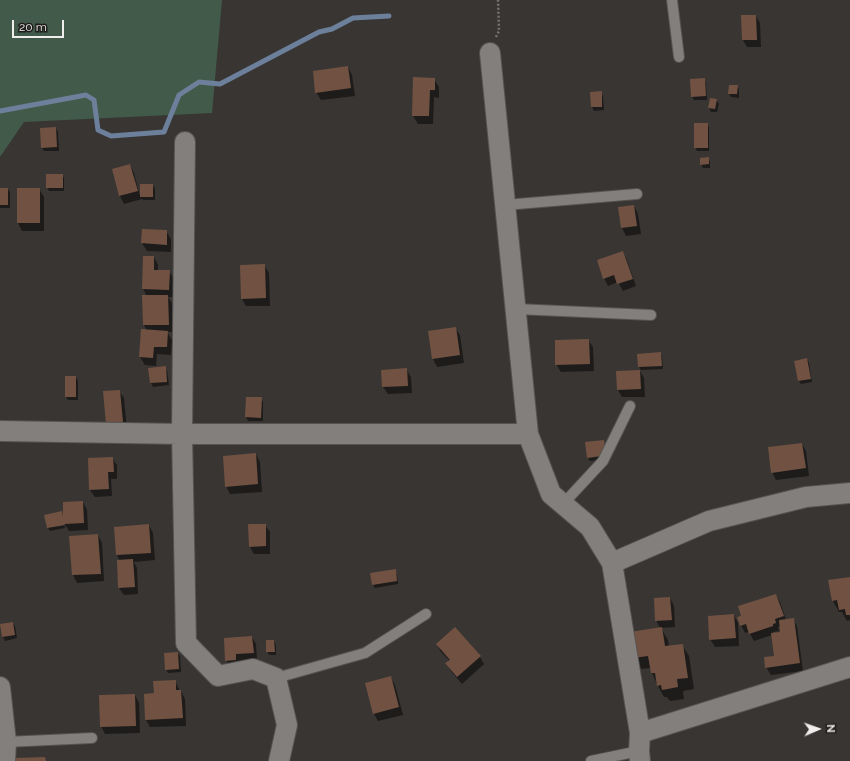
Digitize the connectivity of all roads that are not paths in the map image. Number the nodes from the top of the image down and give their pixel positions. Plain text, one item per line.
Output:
1 (672, 0) edge
2 (490, 53) road end
3 (679, 57) dead end
4 (185, 142) dead end
5 (637, 194) dead end
6 (505, 205) junction
7 (516, 309) junction
8 (651, 315) dead end
9 (630, 406) dead end
10 (0, 431) edge
11 (182, 434) junction
12 (528, 434) junction
13 (850, 493) edge
14 (563, 504) junction
15 (612, 563) junction
16 (426, 614) dead end
17 (850, 667) edge
18 (276, 678) junction
19 (0, 688) edge
20 (92, 738) dead end
21 (640, 748) edge
22 (5, 751) edge
23 (279, 761) edge
24 (591, 761) edge

1 - 3 lane
2 - 6 street
4 - 11 street
5 - 6 lane
6 - 7 street
7 - 8 lane
7 - 12 street
9 - 14 lane
10 - 11 street
11 - 12 street
11 - 18 street
12 - 14 street
13 - 15 street
14 - 15 street
15 - 21 street
16 - 18 lane
17 - 21 street
18 - 23 street
19 - 22 street
20 - 22 lane
21 - 24 lane

